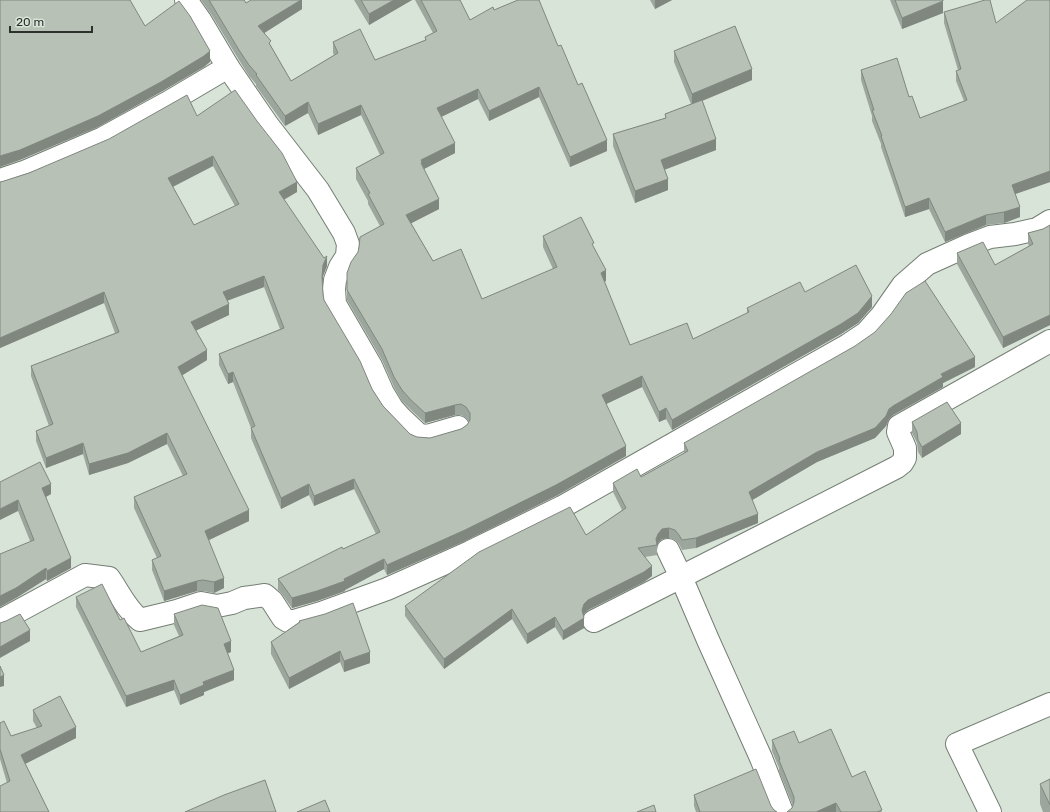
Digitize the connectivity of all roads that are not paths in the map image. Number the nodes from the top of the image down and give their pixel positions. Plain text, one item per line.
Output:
1 (186, 0) edge
2 (228, 67) junction
3 (0, 180) edge
4 (1050, 221) edge
5 (1050, 340) edge
6 (458, 427) dead end
7 (668, 550) dead end
8 (681, 577) junction
9 (0, 621) edge
10 (594, 621) dead end
11 (1050, 704) edge
12 (782, 812) edge
13 (990, 812) edge

1 - 2 street
2 - 3 street
2 - 6 street
4 - 9 street
5 - 8 street
7 - 8 street
8 - 10 street
8 - 12 street
11 - 13 street

